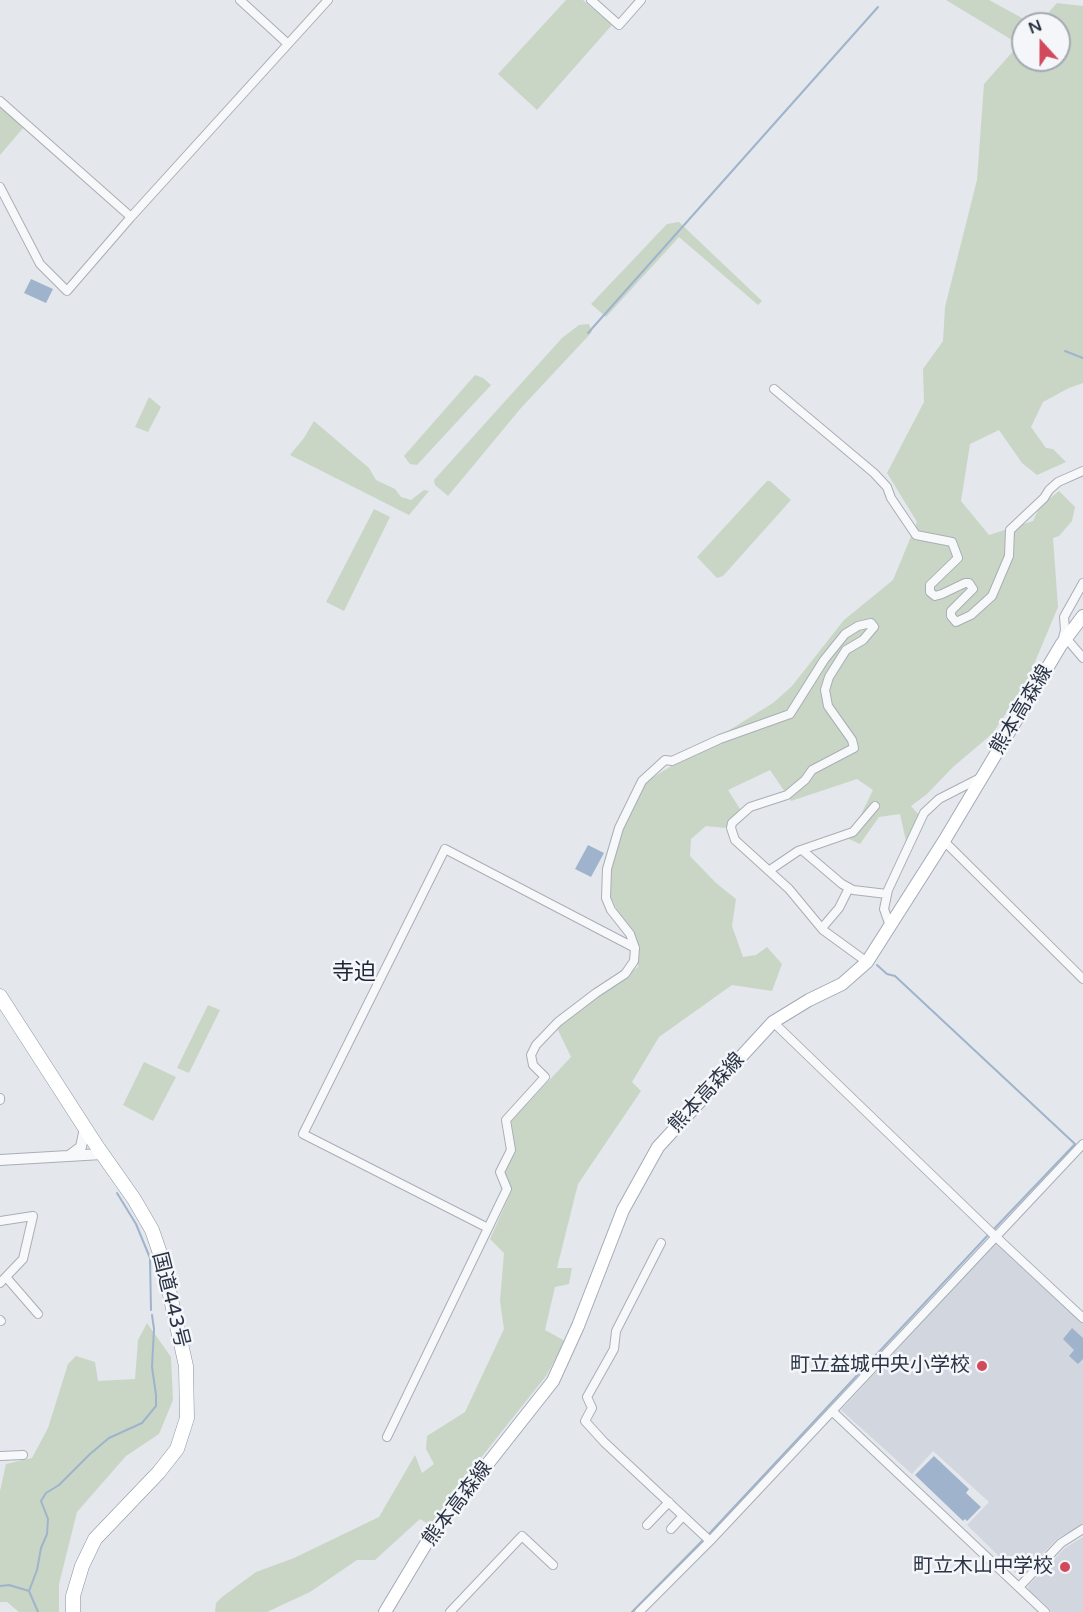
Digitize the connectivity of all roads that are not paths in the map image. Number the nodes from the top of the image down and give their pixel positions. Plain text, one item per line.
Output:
1 (240, 0) edge
2 (328, 0) edge
3 (591, 0) edge
4 (641, 0) edge
5 (288, 44) junction
6 (0, 101) edge
7 (0, 187) edge
8 (131, 217) junction
9 (774, 389) dead end
10 (1083, 471) edge
11 (1083, 583) edge
12 (1083, 616) edge
13 (1064, 642) junction
14 (1083, 658) edge
15 (983, 776) junction
16 (875, 806) dead end
17 (944, 841) junction
18 (802, 850) junction
19 (770, 870) junction
20 (849, 888) junction
21 (887, 894) junction
22 (890, 926) junction
23 (822, 928) junction
24 (635, 948) junction
25 (867, 962) junction
26 (1083, 979) edge
27 (0, 996) edge
28 (773, 1022) junction
29 (85, 1128) junction
30 (1083, 1144) edge
31 (102, 1154) junction
32 (68, 1156) junction
33 (0, 1160) edge
34 (0, 1221) edge
35 (488, 1228) junction
36 (995, 1236) junction
37 (661, 1243) dead end
38 (2, 1280) edge
39 (38, 1314) dead end
40 (1083, 1318) edge
41 (832, 1412) junction
42 (387, 1437) dead end
43 (22, 1455) dead end
44 (0, 1456) edge
45 (669, 1502) junction
46 (683, 1516) junction
47 (647, 1525) dead end
48 (670, 1529) dead end
49 (1083, 1529) edge
50 (710, 1541) junction
51 (553, 1565) dead end
52 (1020, 1586) junction
53 (73, 1612) edge
54 (385, 1612) edge
55 (450, 1612) edge
56 (639, 1612) edge
57 (1046, 1612) edge

1 - 5 street
2 - 5 street
3 - 4 street
5 - 8 street
6 - 8 street
7 - 8 street
9 - 10 street
11 - 13 street
12 - 13 main road, 熊本高森線
13 - 14 street
13 - 15 main road, 熊本高森線
15 - 17 main road, 熊本高森線
15 - 21 street
16 - 18 street
17 - 22 main road, 熊本高森線
17 - 26 street
18 - 19 street
18 - 20 street
19 - 23 street
19 - 24 street
20 - 21 street
20 - 23 street
21 - 22 street
22 - 25 main road, 熊本高森線
23 - 25 street
24 - 35 street
24 - 35 street
25 - 28 main road, 熊本高森線
27 - 29 highway, 国道443号
28 - 36 street
28 - 54 main road, 熊本高森線
29 - 31 highway, 国道443号
29 - 32 street
30 - 36 street
31 - 32 street
31 - 53 highway, 国道443号
32 - 33 street
34 - 38 street
35 - 42 street
36 - 40 street
36 - 41 street
37 - 45 street
38 - 39 street
41 - 50 street
41 - 52 street
43 - 44 street
45 - 46 street
45 - 47 street
46 - 48 street
46 - 50 street
49 - 52 street
50 - 56 street
51 - 55 street
52 - 57 street

